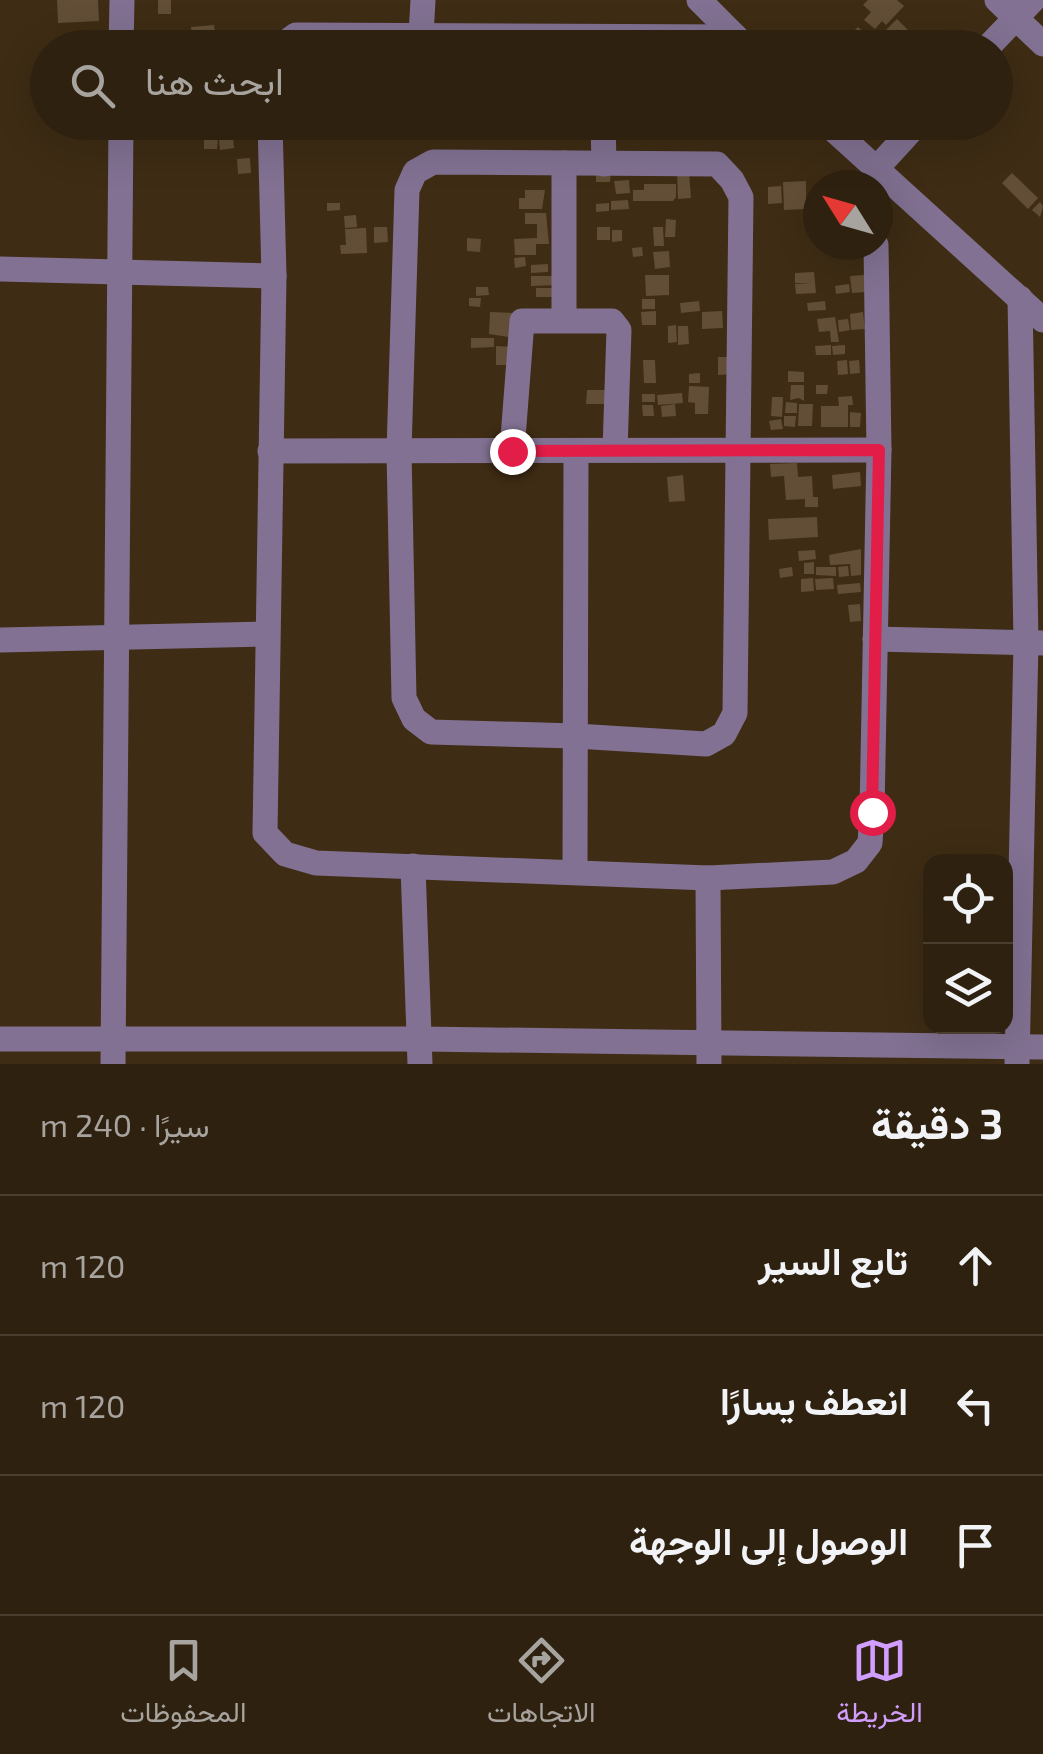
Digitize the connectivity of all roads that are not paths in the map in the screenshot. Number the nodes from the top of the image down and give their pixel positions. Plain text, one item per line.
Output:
1 (122, 0) edge
2 (423, 0) edge
3 (700, 0) edge
4 (1015, 6) edge
5 (121, 30) edge
6 (421, 30) edge
7 (729, 30) edge
8 (1000, 30) edge
9 (1043, 44) edge
10 (121, 140) edge
11 (270, 140) edge
12 (603, 140) edge
13 (842, 140) edge
14 (905, 140) edge
15 (564, 163) junction
16 (604, 164) junction
17 (868, 170) edge
18 (881, 170) edge
19 (893, 193) edge
20 (876, 260) edge
21 (0, 269) edge
22 (120, 273) junction
23 (274, 276) junction
24 (1020, 298) junction
25 (564, 319) junction
26 (1043, 320) edge
27 (615, 450) junction
28 (737, 450) junction
29 (879, 450) junction
30 (270, 451) junction
31 (398, 451) junction
32 (512, 451) junction
33 (576, 451) junction
34 (266, 634) junction
35 (117, 636) junction
36 (876, 639) junction
37 (0, 640) edge
38 (1035, 643) edge
39 (576, 736) junction
40 (412, 866) junction
41 (575, 871) junction
42 (708, 878) junction
43 (0, 1038) edge
44 (1043, 1047) edge
45 (420, 1051) edge
46 (114, 1052) edge
47 (709, 1054) edge
48 (1017, 1055) edge

1 - 5 street
2 - 6 street
3 - 7 street
4 - 8 street
4 - 9 street
10 - 22 street
11 - 23 street
12 - 16 street
13 - 17 street
14 - 18 street
15 - 16 street
15 - 25 street
15 - 31 street
16 - 28 street
19 - 24 street
20 - 29 street
21 - 22 street
22 - 23 street
22 - 35 street
23 - 30 street
24 - 26 street
24 - 38 street
25 - 27 street
25 - 32 street
27 - 28 street
27 - 33 street
28 - 29 street
28 - 39 street
29 - 36 street
30 - 31 street
30 - 34 street
31 - 32 street
31 - 39 street
32 - 33 street
33 - 39 street
34 - 35 street
34 - 40 street
35 - 37 street
35 - 46 street
36 - 38 street
36 - 42 street
38 - 48 street
39 - 41 street
40 - 41 street
40 - 45 street
41 - 42 street
42 - 47 street
43 - 46 street
44 - 48 street
45 - 46 street
45 - 47 street
47 - 48 street

